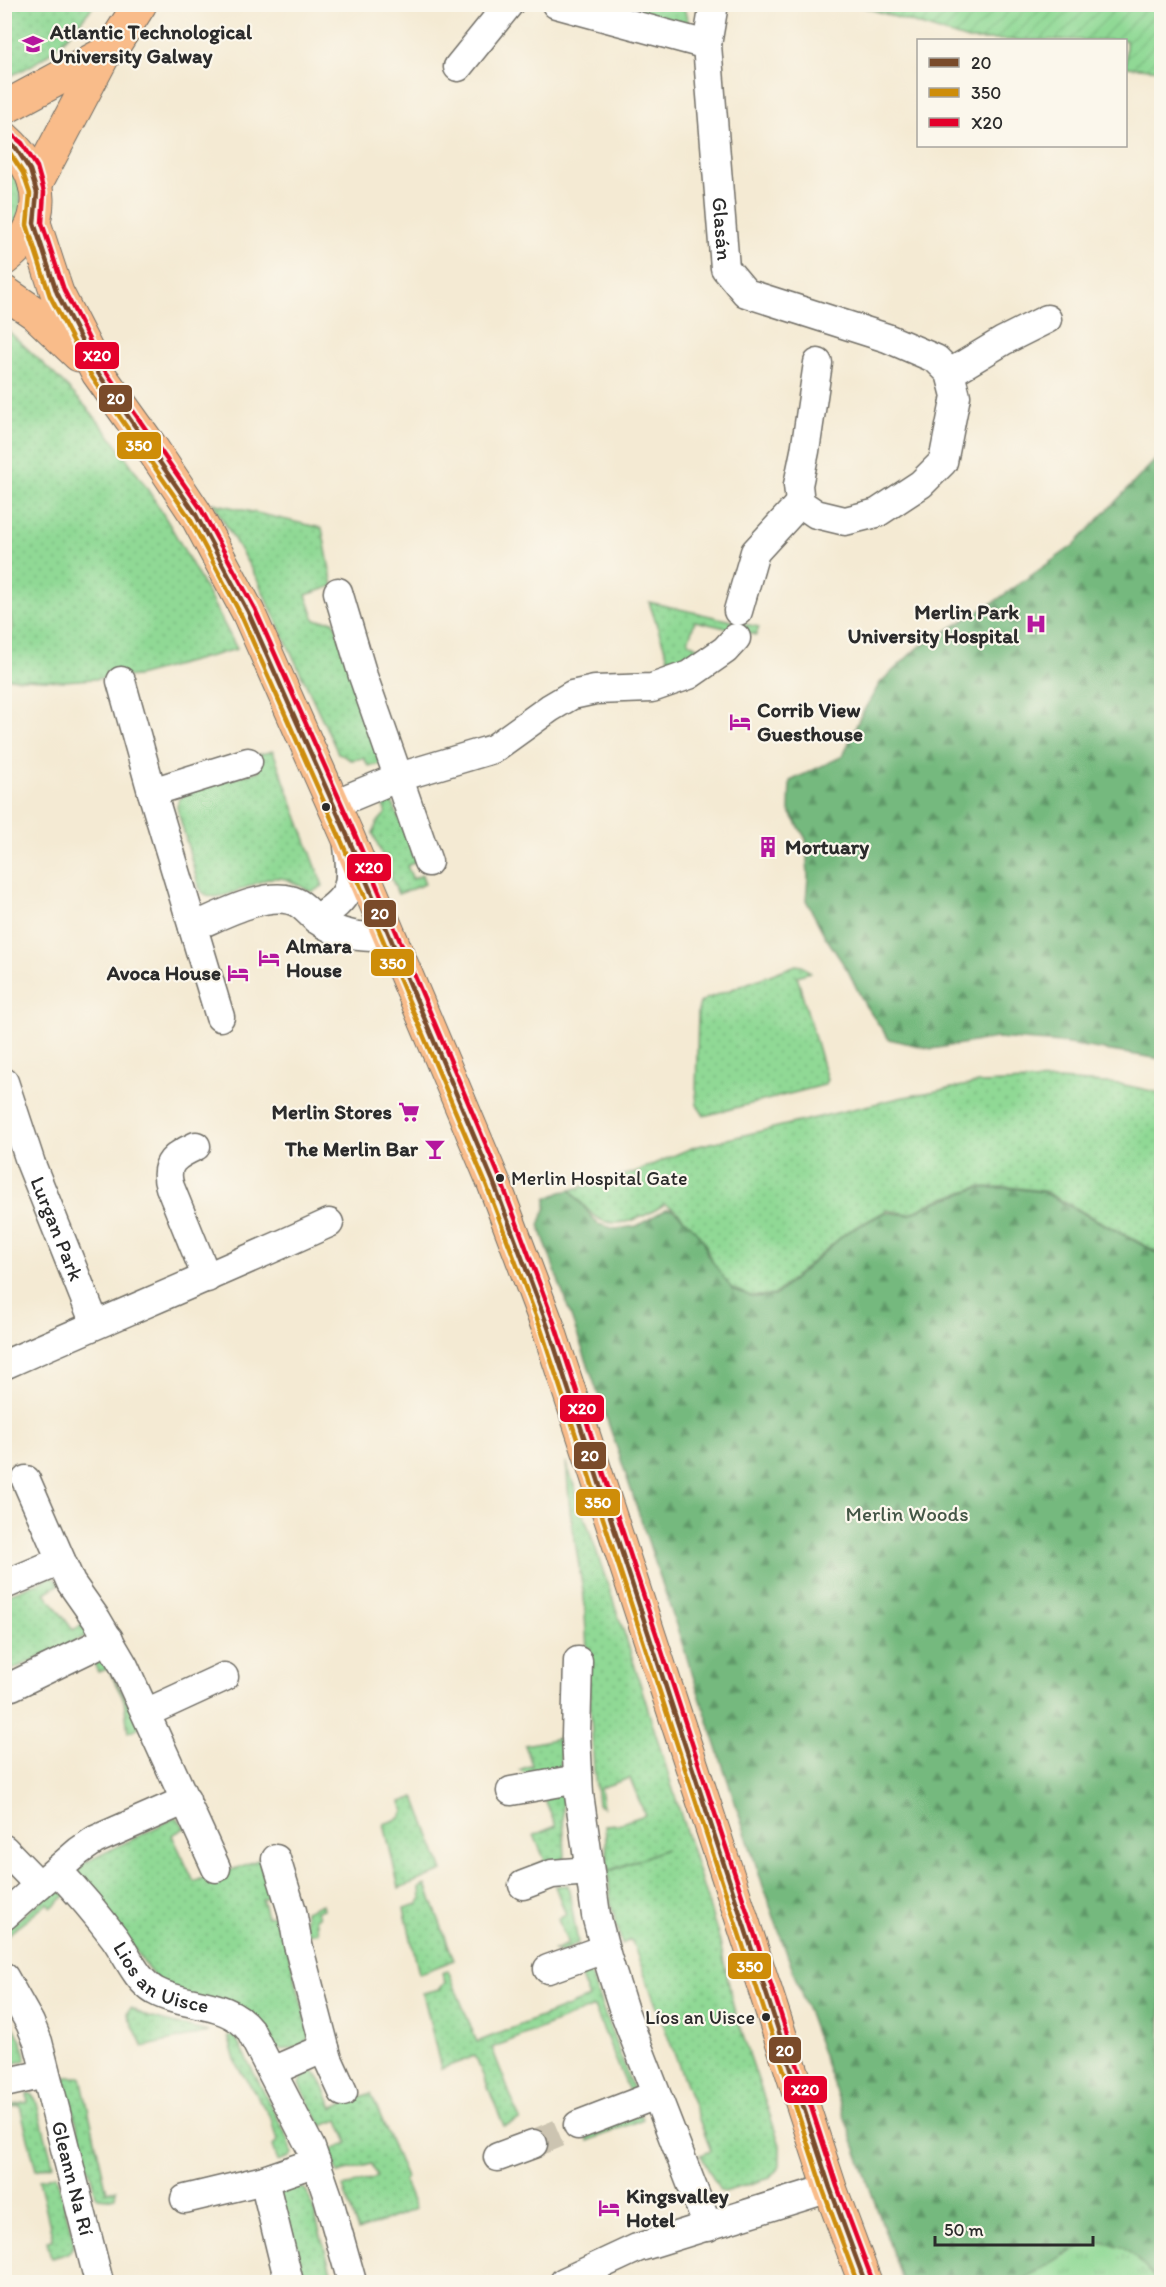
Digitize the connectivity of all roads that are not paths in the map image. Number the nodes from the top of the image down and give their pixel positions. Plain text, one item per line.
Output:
1 (140, 4) edge
2 (508, 4) edge
3 (556, 4) edge
4 (714, 4) edge
5 (707, 45) junction
6 (104, 54) junction
7 (458, 67) dead end
8 (4, 108) edge
9 (4, 138) edge
10 (35, 185) junction
11 (34, 223) junction
12 (4, 259) edge
13 (4, 292) edge
14 (1047, 319) dead end
15 (818, 363) dead end
16 (98, 373) junction
17 (950, 373) junction
18 (800, 503) junction
19 (338, 592) dead end
20 (121, 681) dead end
21 (248, 762) dead end
22 (399, 777) junction
23 (152, 792) junction
24 (334, 804) junction
25 (347, 835) junction
26 (428, 862) dead end
27 (316, 919) junction
28 (193, 927) junction
29 (390, 937) junction
30 (220, 1017) dead end
31 (4, 1082) edge
32 (12, 1136) edge
33 (196, 1146) dead end
34 (329, 1223) dead end
35 (207, 1278) junction
36 (95, 1324) junction
37 (4, 1365) edge
38 (26, 1480) dead end
39 (61, 1561) junction
40 (4, 1585) edge
41 (109, 1639) junction
42 (578, 1661) dead end
43 (225, 1677) dead end
44 (12, 1686) dead end
45 (146, 1713) junction
46 (578, 1779) junction
47 (511, 1791) dead end
48 (186, 1800) junction
49 (4, 1850) edge
50 (276, 1859) dead end
51 (216, 1868) dead end
52 (589, 1870) junction
53 (48, 1878) junction
54 (523, 1885) dead end
55 (4, 1916) edge
56 (604, 1949) junction
57 (548, 1969) dead end
58 (4, 1977) edge
59 (325, 2048) junction
60 (272, 2071) junction
61 (45, 2074) junction
62 (4, 2083) edge
63 (343, 2092) dead end
64 (656, 2095) junction
65 (578, 2125) tunnel mouth
66 (533, 2144) tunnel mouth
67 (498, 2157) dead end
68 (316, 2162) junction
69 (264, 2180) junction
70 (830, 2188) junction
71 (185, 2199) dead end
72 (708, 2227) junction
73 (99, 2283) edge
74 (289, 2283) edge
75 (352, 2283) edge
76 (564, 2283) edge
77 (866, 2283) edge

1 - 6 main road
2 - 7 street
3 - 5 street
4 - 5 street, Glasán
5 - 17 street, Glasán
6 - 8 main road
6 - 10 main road
9 - 10 main road
10 - 11 main road
11 - 12 main road
11 - 16 main road
13 - 16 main road
14 - 17 street
15 - 18 street
16 - 24 main road
17 - 18 street
18 - 22 street
19 - 22 street
20 - 23 street
21 - 23 street
22 - 24 street
22 - 26 street
23 - 28 street
24 - 25 main road
25 - 27 street
25 - 29 main road
27 - 28 street
27 - 29 street
28 - 30 street
29 - 70 main road
31 - 32 street, Lurgan Park
32 - 36 street, Lurgan Park
33 - 35 street
34 - 35 street
35 - 36 street
36 - 37 street
38 - 39 street
39 - 40 street
39 - 41 street
41 - 44 street
41 - 45 street
42 - 46 street
43 - 45 street
45 - 48 street
46 - 47 street
46 - 52 street
48 - 51 street
48 - 53 street
49 - 53 street, Lios an Uisce
50 - 59 street
52 - 54 street
52 - 56 street
53 - 55 street
53 - 60 street, Lios an Uisce
56 - 57 street
56 - 64 street
58 - 61 street, Gleann Na Rí
59 - 60 street
59 - 63 street
60 - 68 street, Lios an Uisce
61 - 62 street
61 - 73 street, Gleann Na Rí
64 - 65 street
64 - 72 street
66 - 67 street
68 - 69 street
68 - 75 street, Lios an Uisce
69 - 71 street
69 - 74 street
70 - 72 street
70 - 77 main road
72 - 76 street

